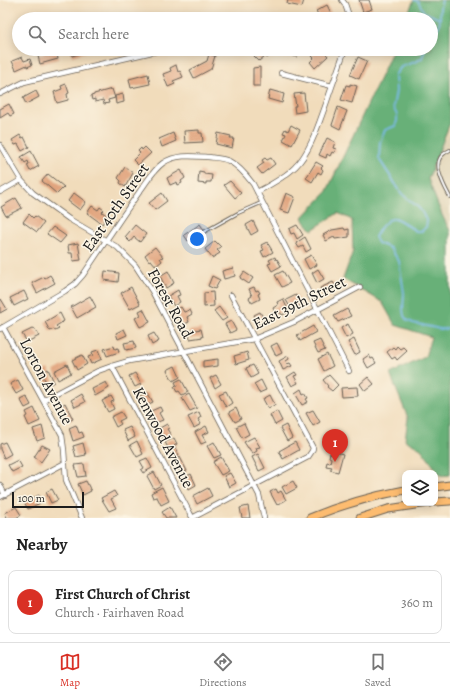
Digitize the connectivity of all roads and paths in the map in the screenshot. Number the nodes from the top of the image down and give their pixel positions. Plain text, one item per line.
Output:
1 (342, 0) edge
2 (348, 12) edge
3 (135, 56) edge
4 (343, 56) edge
5 (281, 73) dead end
6 (332, 86) junction
7 (0, 94) edge
8 (0, 145) edge
9 (450, 150) edge
10 (21, 180) junction
11 (0, 192) edge
12 (256, 192) junction
13 (450, 197) edge
14 (262, 202) junction
15 (202, 233) dead end
16 (106, 241) junction
17 (360, 287) dead end
18 (231, 295) dead end
19 (318, 310) junction
20 (2, 328) edge
21 (254, 339) junction
22 (184, 351) junction
23 (112, 366) junction
24 (349, 370) dead end
25 (43, 400) junction
26 (65, 463) junction
27 (0, 485) edge
28 (450, 485) edge
29 (254, 486) junction
30 (438, 486) edge
31 (402, 491) edge
32 (2, 496) edge
33 (450, 501) edge
34 (438, 502) edge
35 (411, 506) edge
36 (82, 518) edge
37 (264, 518) edge
38 (310, 518) edge
39 (360, 518) edge

1 - 2 street
3 - 7 street
4 - 6 street
5 - 6 street
6 - 12 street
8 - 10 street, Forest Road
9 - 13 lane
10 - 11 street
10 - 16 street, Forest Road
12 - 14 street, East 40th Street
12 - 16 street, East 40th Street
14 - 15 lane
14 - 19 street, East 40th Street
16 - 20 street, East 40th Street
16 - 22 street, Forest Road
17 - 19 street, East 39th Street
18 - 21 street
19 - 21 street, East 39th Street
19 - 24 street, East 40th Street
20 - 25 street, Lorton Avenue
21 - 22 street, East 39th Street
21 - 29 street
22 - 23 street, East 39th Street
22 - 29 street, Forest Road
23 - 25 street, East 39th Street
23 - 29 street, Kenwood Avenue
25 - 26 street, Lorton Avenue
26 - 32 street
26 - 36 street, Lorton Avenue
27 - 32 street
28 - 30 main road
29 - 37 street, Forest Road
31 - 38 main road
33 - 34 main road
35 - 39 main road

